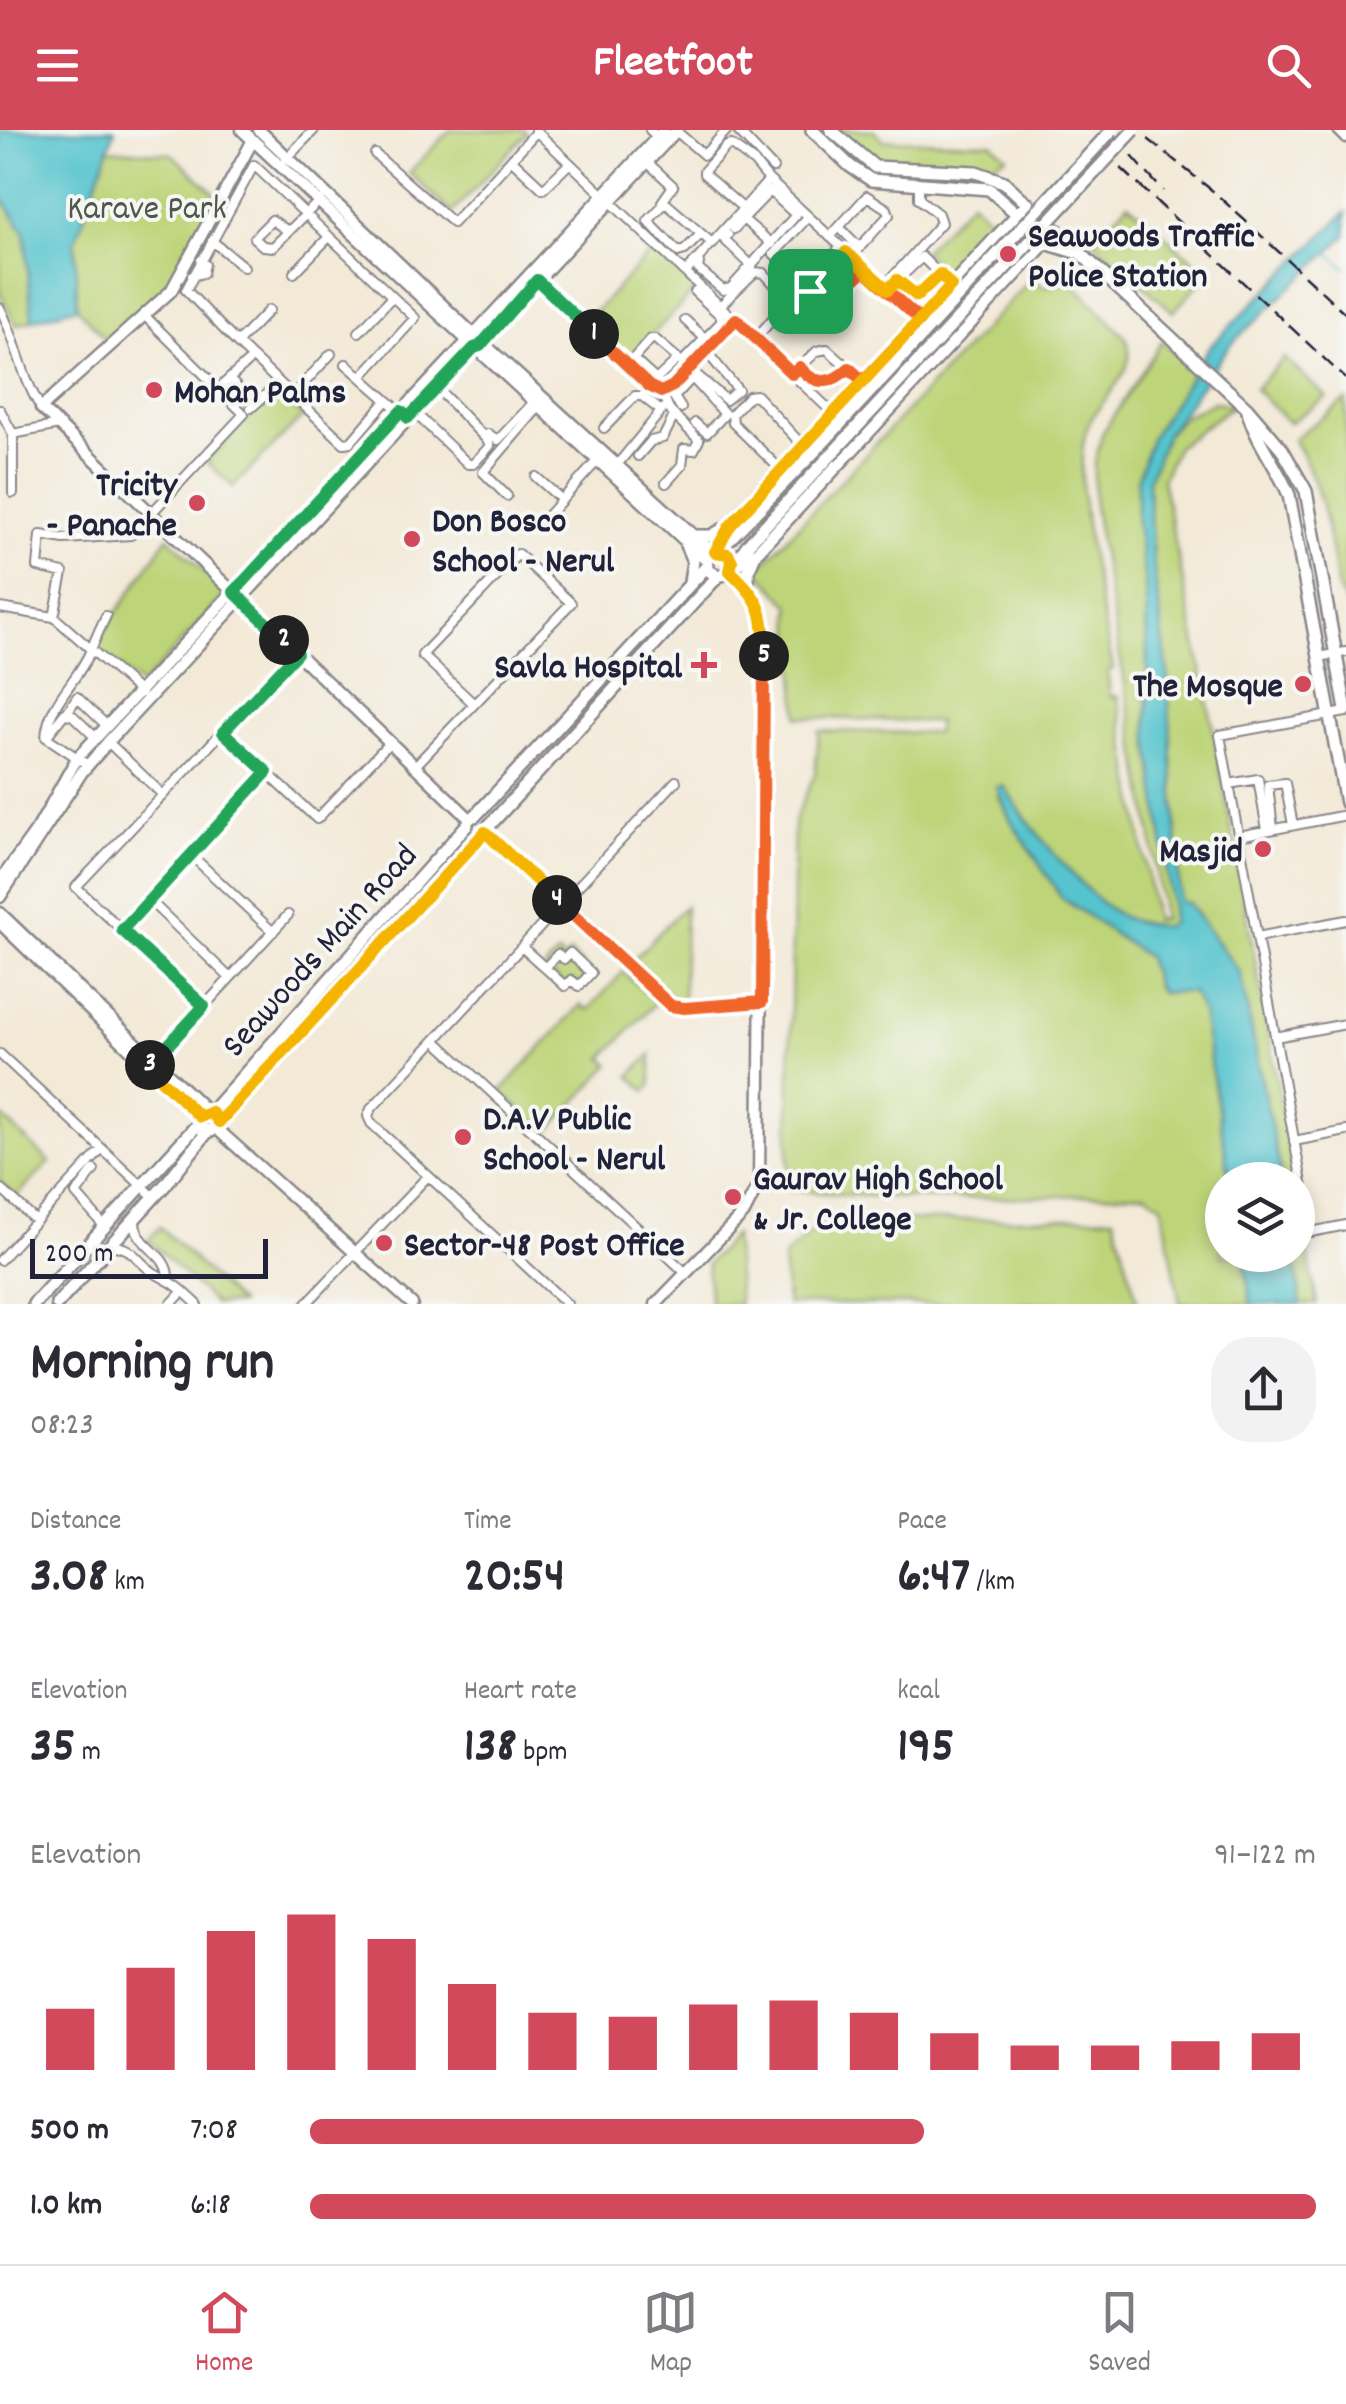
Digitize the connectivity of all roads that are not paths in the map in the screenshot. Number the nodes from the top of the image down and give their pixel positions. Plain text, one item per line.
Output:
1 (242, 130) edge
2 (314, 130) edge
3 (676, 130) edge
4 (726, 130) edge
5 (737, 130) edge
6 (812, 130) edge
7 (832, 130) edge
8 (1112, 130) edge
9 (1134, 130) edge
10 (1339, 130) edge
11 (535, 131) edge
12 (657, 132) edge
13 (256, 135) edge
14 (1346, 138) edge
15 (376, 154) dead end
16 (511, 160) junction
17 (284, 161) junction
18 (570, 162) junction
19 (646, 162) junction
20 (768, 171) junction
21 (918, 184) junction
22 (322, 198) junction
23 (607, 198) junction
24 (919, 199) junction
25 (1028, 204) junction
26 (912, 207) dead end
27 (744, 214) junction
28 (1018, 214) junction
29 (304, 215) junction
30 (808, 217) junction
31 (732, 227) junction
32 (839, 227) junction
33 (638, 228) junction
34 (1057, 230) junction
35 (288, 231) dead end
36 (701, 234) junction
37 (329, 237) junction
38 (657, 238) junction
39 (830, 238) junction
40 (724, 239) junction
41 (212, 241) junction
42 (1047, 241) junction
43 (713, 244) junction
44 (772, 244) junction
45 (860, 248) junction
46 (846, 252) junction
47 (1076, 252) junction
48 (752, 266) junction
49 (244, 267) dead end
50 (865, 270) junction
51 (686, 272) junction
52 (294, 274) dead end
53 (940, 274) junction
54 (534, 277) junction
55 (897, 280) junction
56 (951, 286) junction
57 (886, 289) junction
58 (696, 292) dead end
59 (392, 297) junction
60 (722, 305) junction
61 (0, 308) edge
62 (268, 310) dead end
63 (144, 316) junction
64 (736, 319) junction
65 (3, 320) edge
66 (685, 320) dead end
67 (920, 320) junction
68 (360, 332) dead end
69 (658, 334) dead end
70 (756, 338) junction
71 (474, 341) junction
72 (238, 343) junction
73 (708, 345) junction
74 (331, 354) dead end
75 (248, 362) dead end
76 (630, 362) junction
77 (346, 364) dead end
78 (687, 367) junction
79 (849, 368) junction
80 (796, 370) junction
81 (362, 377) junction
82 (229, 379) junction
83 (863, 381) junction
84 (437, 387) junction
85 (218, 389) junction
86 (271, 390) dead end
87 (661, 392) junction
88 (294, 394) junction
89 (387, 400) junction
90 (254, 405) junction
91 (536, 406) junction
92 (41, 408) junction
93 (664, 408) junction
94 (680, 408) dead end
95 (1247, 408) junction
96 (0, 410) edge
97 (834, 413) junction
98 (244, 414) junction
99 (407, 414) junction
100 (674, 416) junction
101 (696, 423) dead end
102 (58, 425) junction
103 (604, 428) dead end
104 (7, 430) edge
105 (803, 446) junction
106 (638, 456) dead end
107 (596, 462) junction
108 (617, 465) junction
109 (781, 470) junction
110 (536, 476) dead end
111 (666, 483) dead end
112 (13, 493) dead end
113 (506, 496) dead end
114 (562, 500) junction
115 (152, 514) junction
116 (542, 522) dead end
117 (730, 526) junction
118 (690, 540) junction
119 (758, 551) junction
120 (712, 557) junction
121 (728, 570) junction
122 (688, 586) junction
123 (748, 588) junction
124 (238, 596) junction
125 (0, 608) edge
126 (106, 616) dead end
127 (54, 617) junction
128 (91, 650) junction
129 (297, 653) junction
130 (1341, 653) edge
131 (1319, 658) junction
132 (143, 696) junction
133 (474, 704) junction
134 (1346, 711) edge
135 (1330, 715) junction
136 (106, 725) junction
137 (223, 732) junction
138 (46, 736) junction
139 (94, 738) junction
140 (108, 742) junction
141 (390, 742) junction
142 (76, 758) junction
143 (88, 765) junction
144 (416, 766) junction
145 (267, 772) junction
146 (676, 781) dead end
147 (1229, 784) junction
148 (164, 794) junction
149 (1346, 802) edge
150 (1290, 812) junction
151 (1271, 814) junction
152 (1346, 815) edge
153 (471, 820) junction
154 (1292, 825) junction
155 (1270, 829) junction
156 (484, 832) junction
157 (1239, 836) junction
158 (191, 854) junction
159 (0, 881) edge
160 (0, 897) edge
161 (150, 900) junction
162 (562, 904) junction
163 (0, 913) edge
164 (288, 915) dead end
165 (1346, 920) edge
166 (0, 923) edge
167 (122, 930) junction
168 (273, 932) junction
169 (1257, 936) junction
170 (522, 946) junction
171 (545, 968) junction
172 (230, 978) junction
173 (762, 1002) junction
174 (204, 1006) junction
175 (1346, 1024) edge
176 (1275, 1037) junction
177 (435, 1040) junction
178 (0, 1054) edge
179 (151, 1063) junction
180 (209, 1121) junction
181 (1346, 1131) edge
182 (1294, 1141) junction
183 (102, 1149) junction
184 (94, 1170) dead end
185 (428, 1176) junction
186 (141, 1185) junction
187 (0, 1188) edge
188 (154, 1197) junction
189 (135, 1218) junction
190 (36, 1222) junction
191 (1346, 1225) edge
192 (104, 1226) junction
193 (110, 1246) junction
194 (353, 1254) junction
195 (0, 1260) edge
196 (686, 1273) junction
197 (168, 1276) junction
198 (183, 1291) junction
199 (34, 1304) edge
200 (57, 1304) edge
201 (171, 1304) edge
202 (197, 1304) edge
203 (306, 1304) edge
204 (412, 1304) edge
205 (567, 1304) edge
206 (656, 1304) edge

1 - 13 street
2 - 17 street
3 - 4 street
3 - 19 street
5 - 20 street
6 - 21 main road
7 - 25 main road
8 - 120 main road, bridge
9 - 121 main road, bridge
10 - 14 street
11 - 16 street
11 - 18 street
12 - 23 street
13 - 17 street
13 - 63 street
15 - 16 street
16 - 18 street
17 - 22 street
18 - 23 street
19 - 23 street
19 - 33 street
20 - 27 street
20 - 27 street
20 - 30 street
21 - 24 street
21 - 28 main road
22 - 29 street
22 - 71 street
23 - 33 street
23 - 54 street
24 - 26 street
24 - 57 street
25 - 28 main road
25 - 34 main road
27 - 31 street
27 - 44 street
27 - 44 street
28 - 42 main road
28 - 56 main road
29 - 35 street
29 - 37 street
29 - 41 street
30 - 39 street
30 - 46 street
31 - 40 street
31 - 43 street
32 - 39 street
32 - 45 street
32 - 45 street
33 - 38 street
34 - 42 main road
34 - 47 main road
36 - 38 street
36 - 38 street
36 - 43 street
37 - 52 street
37 - 59 street
38 - 51 street
39 - 46 street
40 - 48 street
40 - 48 street
41 - 49 street
41 - 72 street
42 - 47 main road
42 - 119 main road
43 - 51 street
44 - 48 street
45 - 46 street
46 - 50 street
46 - 50 street
47 - 95 main road
50 - 57 street
51 - 60 street
53 - 55 street
53 - 55 street
53 - 56 street
54 - 71 street
54 - 76 street
55 - 57 street
56 - 67 main road
57 - 67 street
58 - 73 street
59 - 68 street
59 - 81 street
60 - 64 street
60 - 70 street
61 - 65 street
62 - 72 street
63 - 85 street
63 - 92 street
64 - 70 street
64 - 73 street
65 - 92 street
66 - 73 street
67 - 83 main road
69 - 78 street
70 - 80 street
71 - 84 street
71 - 91 street
71 - 99 street
71 - 108 street
72 - 88 street
73 - 78 street
73 - 78 street
74 - 88 street
75 - 82 street
76 - 78 street
76 - 78 street
76 - 87 street
77 - 81 street
78 - 87 street
78 - 94 street
78 - 101 street
79 - 80 street
79 - 80 street
79 - 83 street
80 - 97 street
81 - 89 street
82 - 85 street
82 - 90 street
83 - 97 main road
84 - 91 street
84 - 99 street
84 - 99 street
85 - 98 street
86 - 90 street
87 - 93 street
88 - 89 street
89 - 99 street
90 - 98 street
91 - 107 street
91 - 113 street
92 - 102 street
93 - 100 street
93 - 103 street
93 - 108 street
95 - 130 main road
95 - 131 main road
96 - 104 street
97 - 105 main road
98 - 115 street
99 - 124 street
100 - 106 street
100 - 111 street
102 - 104 street
102 - 115 street
104 - 112 street
105 - 109 main road
105 - 109 street
107 - 114 street
107 - 118 street
108 - 118 street
109 - 117 main road
110 - 114 street
114 - 116 street
115 - 124 street
115 - 127 street
117 - 118 main road
117 - 120 main road
118 - 120 street
118 - 122 main road
119 - 121 main road
119 - 123 main road
120 - 121 main road
120 - 121 main road
120 - 122 main road, Seawoods Main Road
121 - 123 street
121 - 156 main road, Seawoods Main Road
122 - 153 main road, Seawoods Main Road
123 - 173 street
124 - 129 street
124 - 132 street
125 - 127 street
126 - 128 street
127 - 128 street
128 - 132 street
128 - 138 street
129 - 137 street
129 - 141 street
130 - 131 street
130 - 134 main road
131 - 135 main road
132 - 136 street
132 - 140 street
133 - 133 street
133 - 144 street
134 - 135 street
135 - 147 street
135 - 149 main road
136 - 139 street
136 - 139 street
137 - 145 street
137 - 148 street
138 - 139 street
138 - 142 street
139 - 142 street
140 - 143 street
140 - 148 street
141 - 144 street
141 - 145 street
142 - 143 street
142 - 159 street
143 - 160 street
144 - 153 street
145 - 158 street
146 - 162 street
147 - 155 street
147 - 157 street
148 - 167 street
150 - 151 street
150 - 151 street
150 - 154 street
151 - 155 street
152 - 154 street
153 - 156 main road
153 - 180 main road, Seawoods Main Road
154 - 155 street
155 - 157 street
156 - 162 street
156 - 180 main road, Seawoods Main Road
157 - 169 street
158 - 161 street
158 - 168 street
161 - 167 street
161 - 172 street
162 - 170 street
162 - 173 street
163 - 179 street
164 - 168 street
165 - 169 street
166 - 179 street
167 - 174 street
168 - 172 street
169 - 176 street
170 - 171 street
170 - 177 street
171 - 171 street
172 - 174 street
173 - 196 street
174 - 179 street
175 - 176 street
176 - 182 street
177 - 185 street
177 - 196 street
178 - 183 street
179 - 180 street
180 - 186 main road, Seawoods Main Road
180 - 188 main road, Seawoods Main Road
180 - 194 street
181 - 182 street
182 - 191 street
183 - 186 street
183 - 190 street
184 - 192 street
185 - 194 street
185 - 205 street
186 - 188 street
186 - 192 main road, Seawoods Main Road
187 - 190 street
188 - 189 main road, Seawoods Main Road
189 - 193 main road, Seawoods Main Road
189 - 197 street
190 - 195 street
192 - 199 main road, Seawoods Main Road
193 - 197 street
193 - 200 main road, Seawoods Main Road
194 - 203 street
194 - 204 street
196 - 206 street
197 - 198 street
198 - 201 street
198 - 202 street

